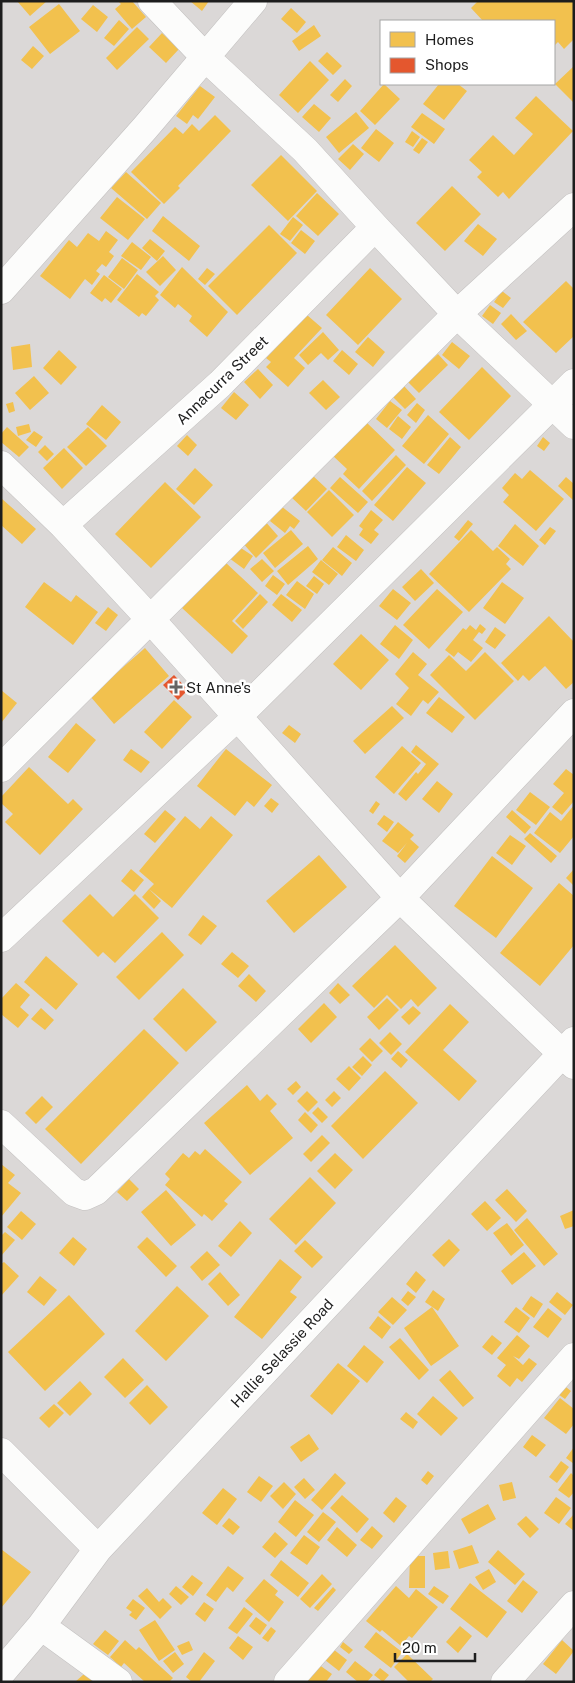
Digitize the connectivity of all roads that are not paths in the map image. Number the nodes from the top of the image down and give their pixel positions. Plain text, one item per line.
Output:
1 (152, 1) edge
2 (253, 1) edge
3 (205, 57) junction
4 (574, 206) edge
5 (375, 227) junction
6 (1, 290) edge
7 (457, 314) junction
8 (574, 383) edge
9 (553, 404) junction
10 (574, 425) edge
11 (1, 465) edge
12 (62, 525) junction
13 (151, 620) junction
14 (574, 713) edge
15 (236, 717) junction
16 (1, 768) edge
17 (400, 898) junction
18 (1, 938) edge
19 (570, 1053) edge
20 (1, 1124) edge
21 (574, 1357) edge
22 (1, 1452) edge
23 (98, 1549) junction
24 (574, 1605) edge
25 (41, 1626) junction
26 (1, 1673) edge
27 (118, 1682) edge
28 (288, 1682) edge
29 (505, 1682) edge

1 - 3 street
2 - 3 street
3 - 5 street
3 - 6 street
4 - 7 street
5 - 7 street
5 - 12 street, Annacurra Street
7 - 9 street
7 - 13 street
8 - 9 street
9 - 10 street
9 - 15 street
11 - 12 street
12 - 13 street
13 - 15 street
13 - 16 street
14 - 17 street
15 - 17 street
15 - 18 street
17 - 19 street
17 - 20 street
19 - 23 street, Hallie Selassie Road
21 - 28 street
22 - 23 street
23 - 25 street, Hallie Selassie Road
24 - 29 street
25 - 26 street, Hallie Selassie Road
25 - 27 street

